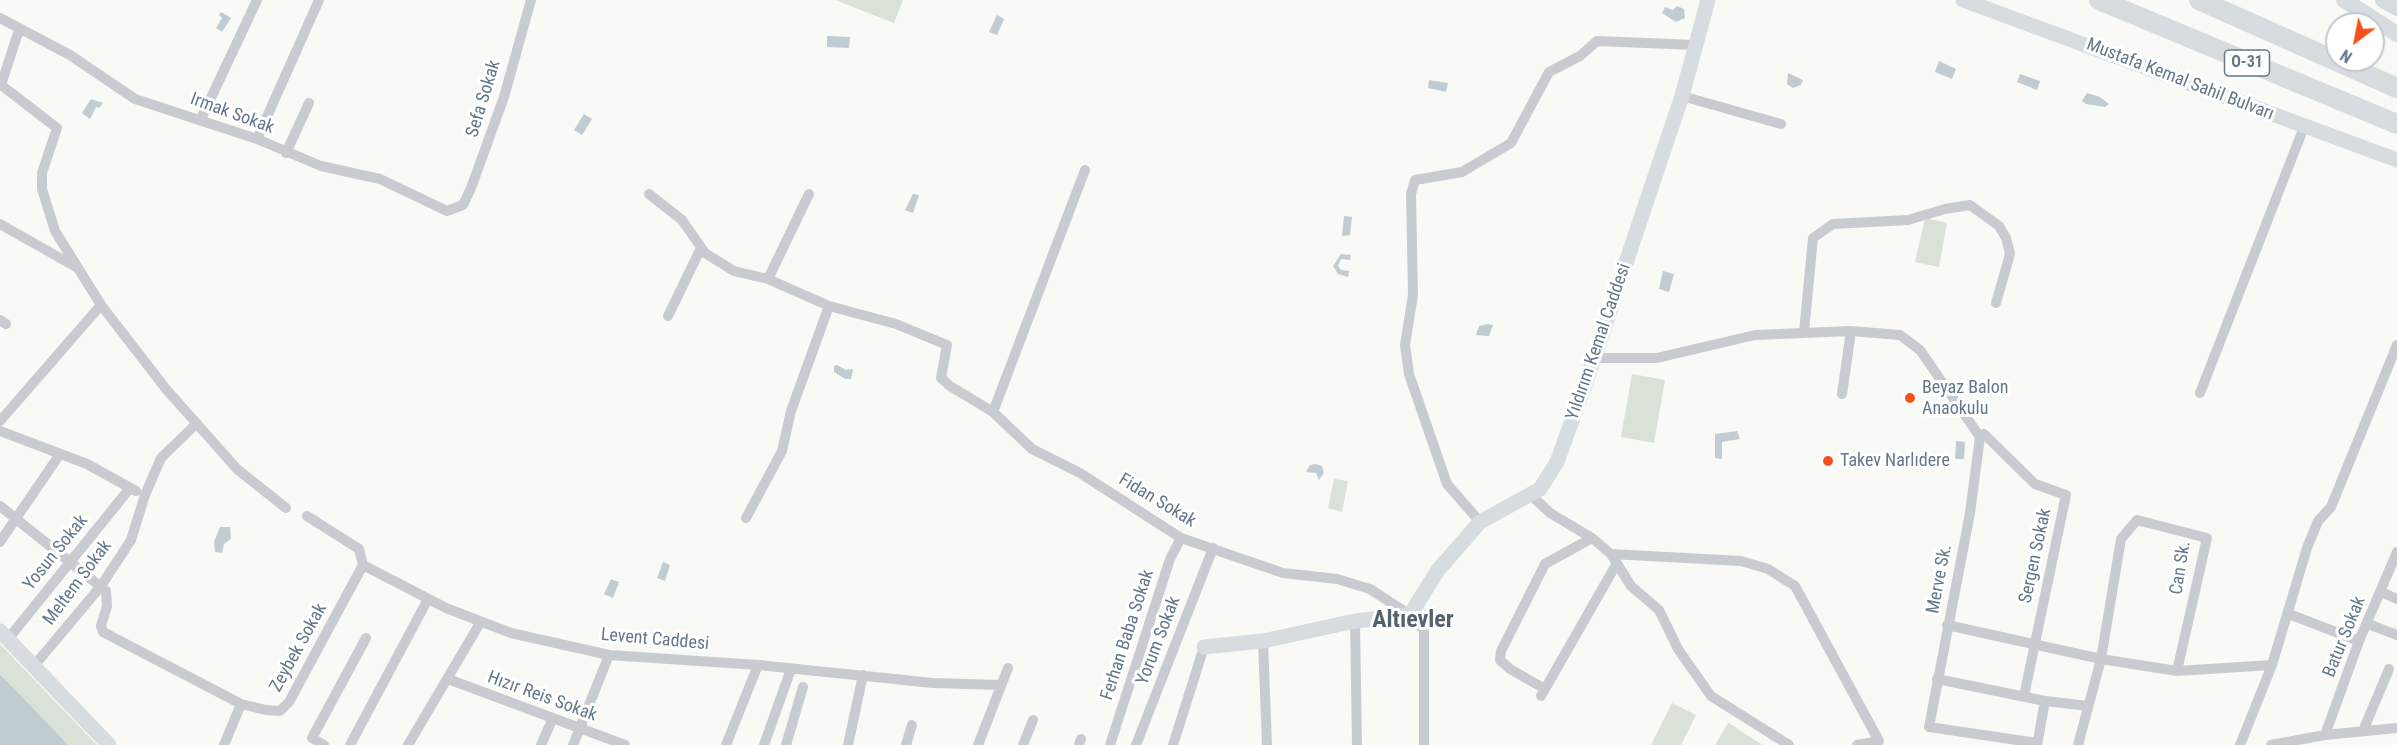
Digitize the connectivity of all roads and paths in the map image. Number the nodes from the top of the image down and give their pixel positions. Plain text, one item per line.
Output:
1 (257, 0) edge
2 (319, 0) edge
3 (531, 0) edge
4 (1964, 0) edge
5 (2090, 0) edge
6 (2099, 0) edge
7 (2199, 0) edge
8 (2344, 0) edge
9 (2373, 0) edge
10 (2383, 0) edge
11 (1708, 5) edge
12 (2397, 8) edge
13 (0, 18) edge
14 (2386, 24) edge
15 (19, 30) junction
16 (2175, 34) junction
17 (2397, 34) edge
18 (1695, 45) junction
19 (2397, 88) edge
20 (1682, 96) junction
21 (309, 103) dead end
22 (201, 119) junction
23 (1781, 124) dead end
24 (2397, 124) edge
25 (2304, 127) junction
26 (257, 139) junction
27 (286, 153) junction
28 (2397, 160) edge
29 (1085, 170) dead end
30 (649, 194) dead end
31 (809, 194) dead end
32 (463, 205) joint
33 (0, 224) edge
34 (701, 248) junction
35 (78, 268) junction
36 (768, 279) junction
37 (1996, 303) dead end
38 (101, 305) junction
39 (828, 306) junction
40 (668, 316) dead end
41 (1804, 332) junction
42 (1851, 332) junction
43 (2397, 345) edge
44 (1594, 358) junction
45 (2200, 393) dead end
46 (1842, 394) dead end
47 (993, 412) junction
48 (0, 421) edge
49 (196, 424) junction
50 (0, 431) edge
51 (1980, 437) junction
52 (60, 454) junction
53 (130, 489) junction
54 (145, 495) junction
55 (1532, 496) junction
56 (0, 506) edge
57 (286, 508) dead end
58 (307, 516) dead end
59 (17, 518) junction
60 (746, 518) dead end
61 (1480, 522) junction
62 (1181, 538) junction
63 (1592, 538) junction
64 (0, 542) edge
65 (1213, 548) junction
66 (2397, 552) edge
67 (1614, 559) junction
68 (70, 560) junction
69 (363, 565) junction
70 (101, 586) junction
71 (2380, 592) junction
72 (2397, 598) edge
73 (428, 599) junction
74 (2289, 614) junction
75 (1410, 615) junction
76 (1355, 621) junction
77 (480, 623) junction
78 (2368, 624) junction
79 (1947, 625) junction
80 (4, 635) edge
81 (2397, 635) edge
82 (366, 638) dead end
83 (1263, 641) junction
84 (2360, 641) junction
85 (2035, 643) junction
86 (1204, 647) joint
87 (609, 655) junction
88 (2100, 659) junction
89 (758, 665) junction
90 (2272, 665) junction
91 (33, 667) junction
92 (1008, 668) dead end
93 (791, 669) junction
94 (2389, 669) dead end
95 (2177, 671) junction
96 (863, 675) junction
97 (448, 679) junction
98 (1937, 679) junction
99 (1002, 685) junction
100 (803, 687) dead end
101 (2024, 696) junction
102 (2044, 700) junction
103 (241, 704) junction
104 (2088, 706) junction
105 (553, 718) junction
106 (1033, 720) dead end
107 (912, 725) dead end
108 (580, 728) junction
109 (2397, 728) edge
110 (2363, 731) junction
111 (2325, 735) junction
112 (850, 744) edge
113 (2037, 744) edge
114 (109, 745) edge
115 (224, 745) edge
116 (324, 745) edge
117 (350, 745) edge
118 (408, 745) edge
119 (541, 745) edge
120 (573, 745) edge
121 (625, 745) edge
122 (726, 745) edge
123 (764, 745) edge
124 (786, 745) edge
125 (906, 745) edge
126 (978, 745) edge
127 (1023, 745) edge
128 (1110, 745) edge
129 (1136, 745) edge
130 (1173, 745) edge
131 (1267, 745) edge
132 (1357, 745) edge
133 (1424, 745) edge
134 (1789, 745) edge
135 (1857, 745) edge
136 (2078, 745) edge
137 (2240, 745) edge
138 (2271, 745) edge

1 - 22 street
2 - 26 street
3 - 32 street, Sefa Sokak
4 - 25 street, Mustafa Kemal Sahil Bulvarı
5 - 16 highway
6 - 16 highway, O-31
7 - 19 highway, O-31
8 - 14 main road
9 - 14 main road
10 - 12 main road
11 - 18 street, Yıldırım Kemal Caddesi
13 - 15 street, Irmak Sokak
14 - 17 main road
15 - 22 street, Irmak Sokak
15 - 35 street
16 - 24 highway, O-31
18 - 20 street, Yıldırım Kemal Caddesi
18 - 61 street
20 - 23 street
20 - 44 street, Yıldırım Kemal Caddesi
21 - 27 street
22 - 26 street, Irmak Sokak
25 - 28 street, Mustafa Kemal Sahil Bulvarı
25 - 45 street
26 - 27 street, Irmak Sokak
27 - 32 street, Irmak Sokak
29 - 47 street
30 - 34 street
31 - 36 street
33 - 35 street
34 - 36 street
34 - 40 street
35 - 38 street
36 - 39 street
37 - 41 street
38 - 48 street
38 - 49 street
39 - 47 street, Fidan Sokak
39 - 60 street
41 - 42 street
41 - 44 street
42 - 46 street
42 - 51 street
43 - 74 street
44 - 55 street, Yıldırım Kemal Caddesi
47 - 62 street, Fidan Sokak
49 - 54 street, Meltem Sokak
49 - 57 street
50 - 52 street
51 - 79 street, Merve Sk.
51 - 85 street, Sergen Sokak
52 - 53 street
52 - 59 street
53 - 54 street
53 - 68 street, Yosun Sokak
54 - 70 street, Meltem Sokak
55 - 61 street, Yıldırım Kemal Caddesi
55 - 63 street
56 - 59 street
58 - 69 street, Levent Caddesi
59 - 64 street
59 - 68 street
61 - 75 street, Yıldırım Kemal Caddesi
62 - 65 street, Fidan Sokak
62 - 128 street, Ferhan Baba Sokak
63 - 67 street
63 - 67 street
65 - 75 street, Fidan Sokak
65 - 129 street, Yorum Sokak
66 - 71 street, Batur Sokak
67 - 134 street
67 - 135 street
68 - 70 street
68 - 80 street, Yosun Sokak
69 - 73 street, Levent Caddesi
69 - 103 street, Zeybek Sokak
70 - 91 street, Meltem Sokak
70 - 103 street
71 - 72 street
71 - 78 street, Batur Sokak
73 - 77 street, Levent Caddesi
73 - 117 street
74 - 84 street
74 - 90 street
75 - 76 street
75 - 133 street
76 - 83 street
76 - 132 street
77 - 87 street, Levent Caddesi
77 - 97 street
78 - 81 street
78 - 84 street, Batur Sokak
79 - 85 street
79 - 98 street, Merve Sk.
80 - 91 street
82 - 116 street
83 - 86 street
83 - 131 street
84 - 111 street, Batur Sokak
85 - 88 street
85 - 101 street, Sergen Sokak
86 - 130 street
87 - 89 street, Levent Caddesi
87 - 108 street
88 - 95 street
88 - 95 street, Can Sk.
88 - 104 street
89 - 93 street, Levent Caddesi
89 - 122 street
90 - 95 street
90 - 137 street
91 - 114 street
92 - 99 street
93 - 96 street, Levent Caddesi
93 - 123 street
94 - 110 street
96 - 99 street, Levent Caddesi
96 - 112 street
97 - 105 street, Hızır Reis Sokak
97 - 118 street
98 - 101 street
98 - 113 street, Merve Sk.
99 - 126 street
100 - 124 street
101 - 102 street
102 - 104 street
102 - 113 street
103 - 115 street
104 - 136 street
105 - 108 street, Hızır Reis Sokak
105 - 119 street
106 - 127 street
107 - 125 street
108 - 120 street
108 - 121 street, Hızır Reis Sokak
109 - 110 street
110 - 111 street
111 - 138 street

